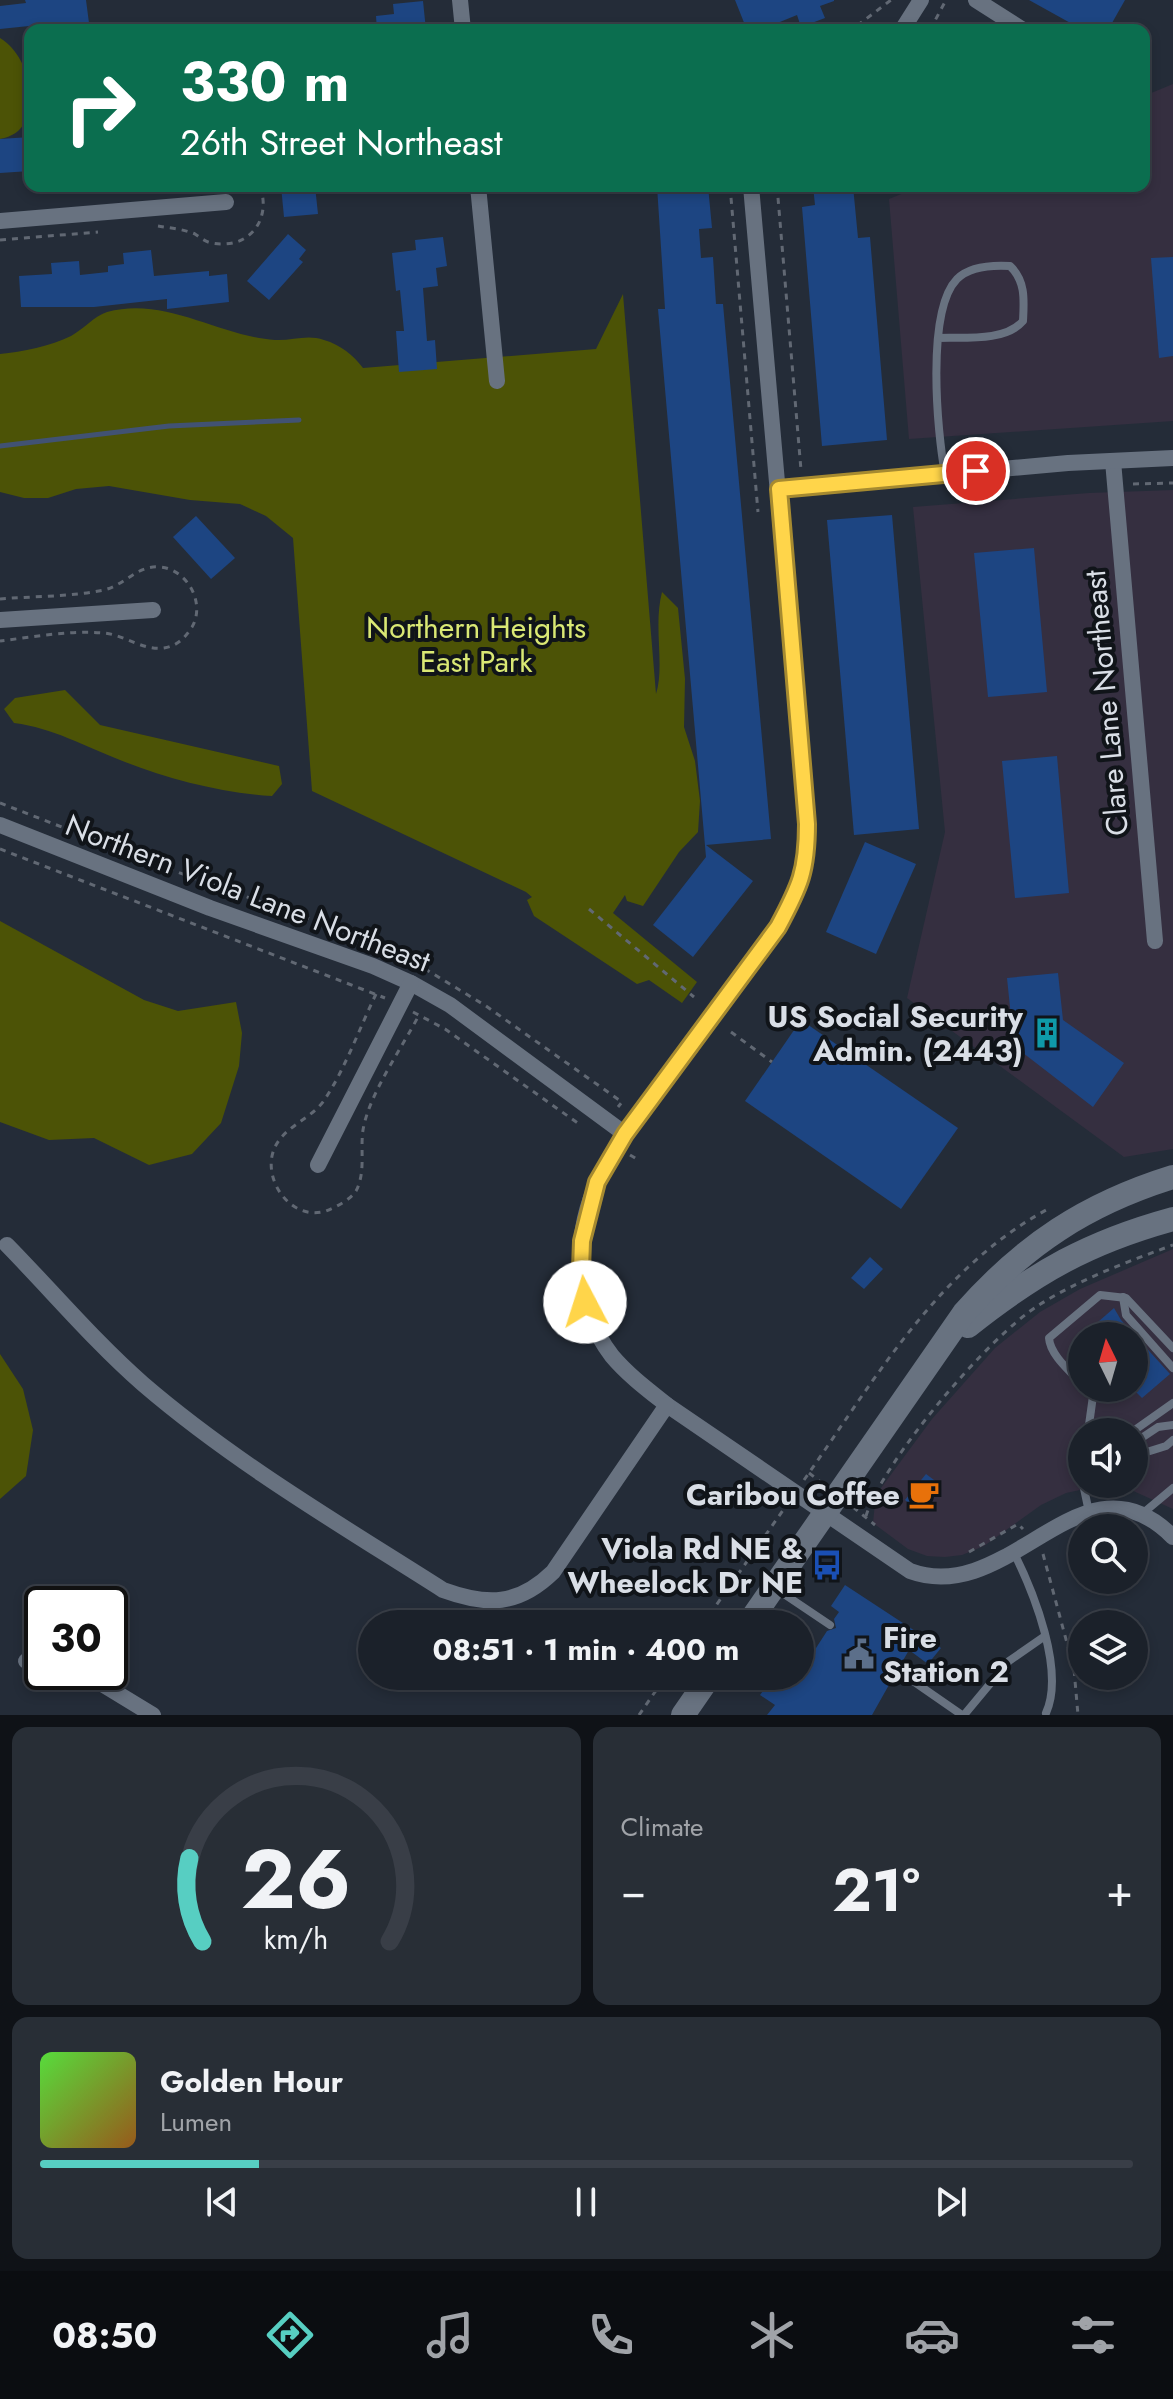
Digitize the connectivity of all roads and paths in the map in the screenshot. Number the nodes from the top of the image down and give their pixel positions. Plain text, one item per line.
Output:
1 (460, 0) edge
2 (891, 0) edge
3 (921, 0) edge
4 (946, 0) edge
5 (976, 0) edge
6 (462, 24) edge
7 (859, 24) edge
8 (907, 24) edge
9 (933, 24) edge
10 (1014, 24) edge
11 (262, 192) edge
12 (479, 192) edge
13 (731, 192) edge
14 (752, 192) edge
15 (778, 192) edge
16 (226, 202) dead end
17 (0, 221) edge
18 (159, 226) dead end
19 (111, 230) dead end
20 (0, 240) edge
21 (938, 338) junction
22 (497, 381) dead end
23 (1173, 458) edge
24 (800, 460) dead end
25 (1113, 461) junction
26 (945, 474) junction
27 (1173, 483) edge
28 (1116, 485) junction
29 (779, 489) junction
30 (758, 512) dead end
31 (153, 610) dead end
32 (0, 620) edge
33 (0, 825) edge
34 (0, 849) edge
35 (589, 909) dead end
36 (1155, 941) dead end
37 (411, 983) junction
38 (376, 994) dead end
39 (694, 997) dead end
40 (419, 1015) dead end
41 (731, 1032) dead end
42 (772, 1062) dead end
43 (583, 1126) dead end
44 (625, 1134) junction
45 (318, 1165) dead end
46 (1173, 1177) edge
47 (1173, 1219) edge
48 (7, 1245) dead end
49 (1173, 1245) edge
50 (1123, 1297) junction
51 (944, 1345) junction
52 (1173, 1348) edge
53 (1068, 1367) edge
54 (1173, 1368) edge
55 (1173, 1403) edge
56 (667, 1405) junction
57 (1148, 1421) edge
58 (1173, 1425) edge
59 (1148, 1434) edge
60 (1173, 1440) edge
61 (1148, 1452) edge
62 (1173, 1488) edge
63 (1086, 1498) edge
64 (1089, 1512) junction
65 (780, 1513) dead end
66 (826, 1514) junction
67 (1141, 1514) joint
68 (1148, 1518) edge
69 (883, 1531) dead end
70 (1173, 1537) edge
71 (1032, 1541) junction
72 (1014, 1553) junction
73 (962, 1555) dead end
74 (774, 1587) junction
75 (713, 1610) edge
76 (758, 1610) edge
77 (830, 1625) dead end
78 (1045, 1636) junction
79 (897, 1670) dead end
80 (112, 1690) edge
81 (656, 1690) edge
82 (700, 1690) edge
83 (1046, 1713) dead end
84 (153, 1715) edge
85 (639, 1715) edge
86 (683, 1715) edge
87 (963, 1715) edge
88 (1078, 1715) edge

1 - 6 street
2 - 7 path
3 - 8 street
4 - 9 path
5 - 10 street
11 - 18 path
12 - 22 street
13 - 30 path
14 - 29 street
15 - 24 path
16 - 17 street
19 - 20 path
21 - 21 lane
21 - 26 lane
23 - 25 street
25 - 26 street
25 - 28 street, Clare Lane Northeast
26 - 29 street
27 - 28 path
28 - 36 street, Clare Lane Northeast
29 - 44 street
31 - 32 street
33 - 37 street, Northern Viola Lane Northeast
34 - 38 path
35 - 39 path
37 - 44 street, Northern Viola Lane Northeast
37 - 45 street
40 - 43 path
41 - 42 path
44 - 56 street
46 - 51 main road
47 - 51 main road
48 - 56 street
49 - 69 path
50 - 52 lane
50 - 53 lane
50 - 54 lane
51 - 66 main road
55 - 57 lane
56 - 66 street
58 - 59 lane
60 - 61 lane
62 - 67 lane
63 - 64 lane
64 - 67 street
64 - 71 street
65 - 75 path
66 - 72 street
66 - 74 main road
68 - 70 street
71 - 72 street
71 - 73 path
71 - 88 path
72 - 78 lane
74 - 76 main road
74 - 77 lane
78 - 83 lane
78 - 87 lane
79 - 87 lane
80 - 84 street
81 - 85 path
82 - 86 main road

